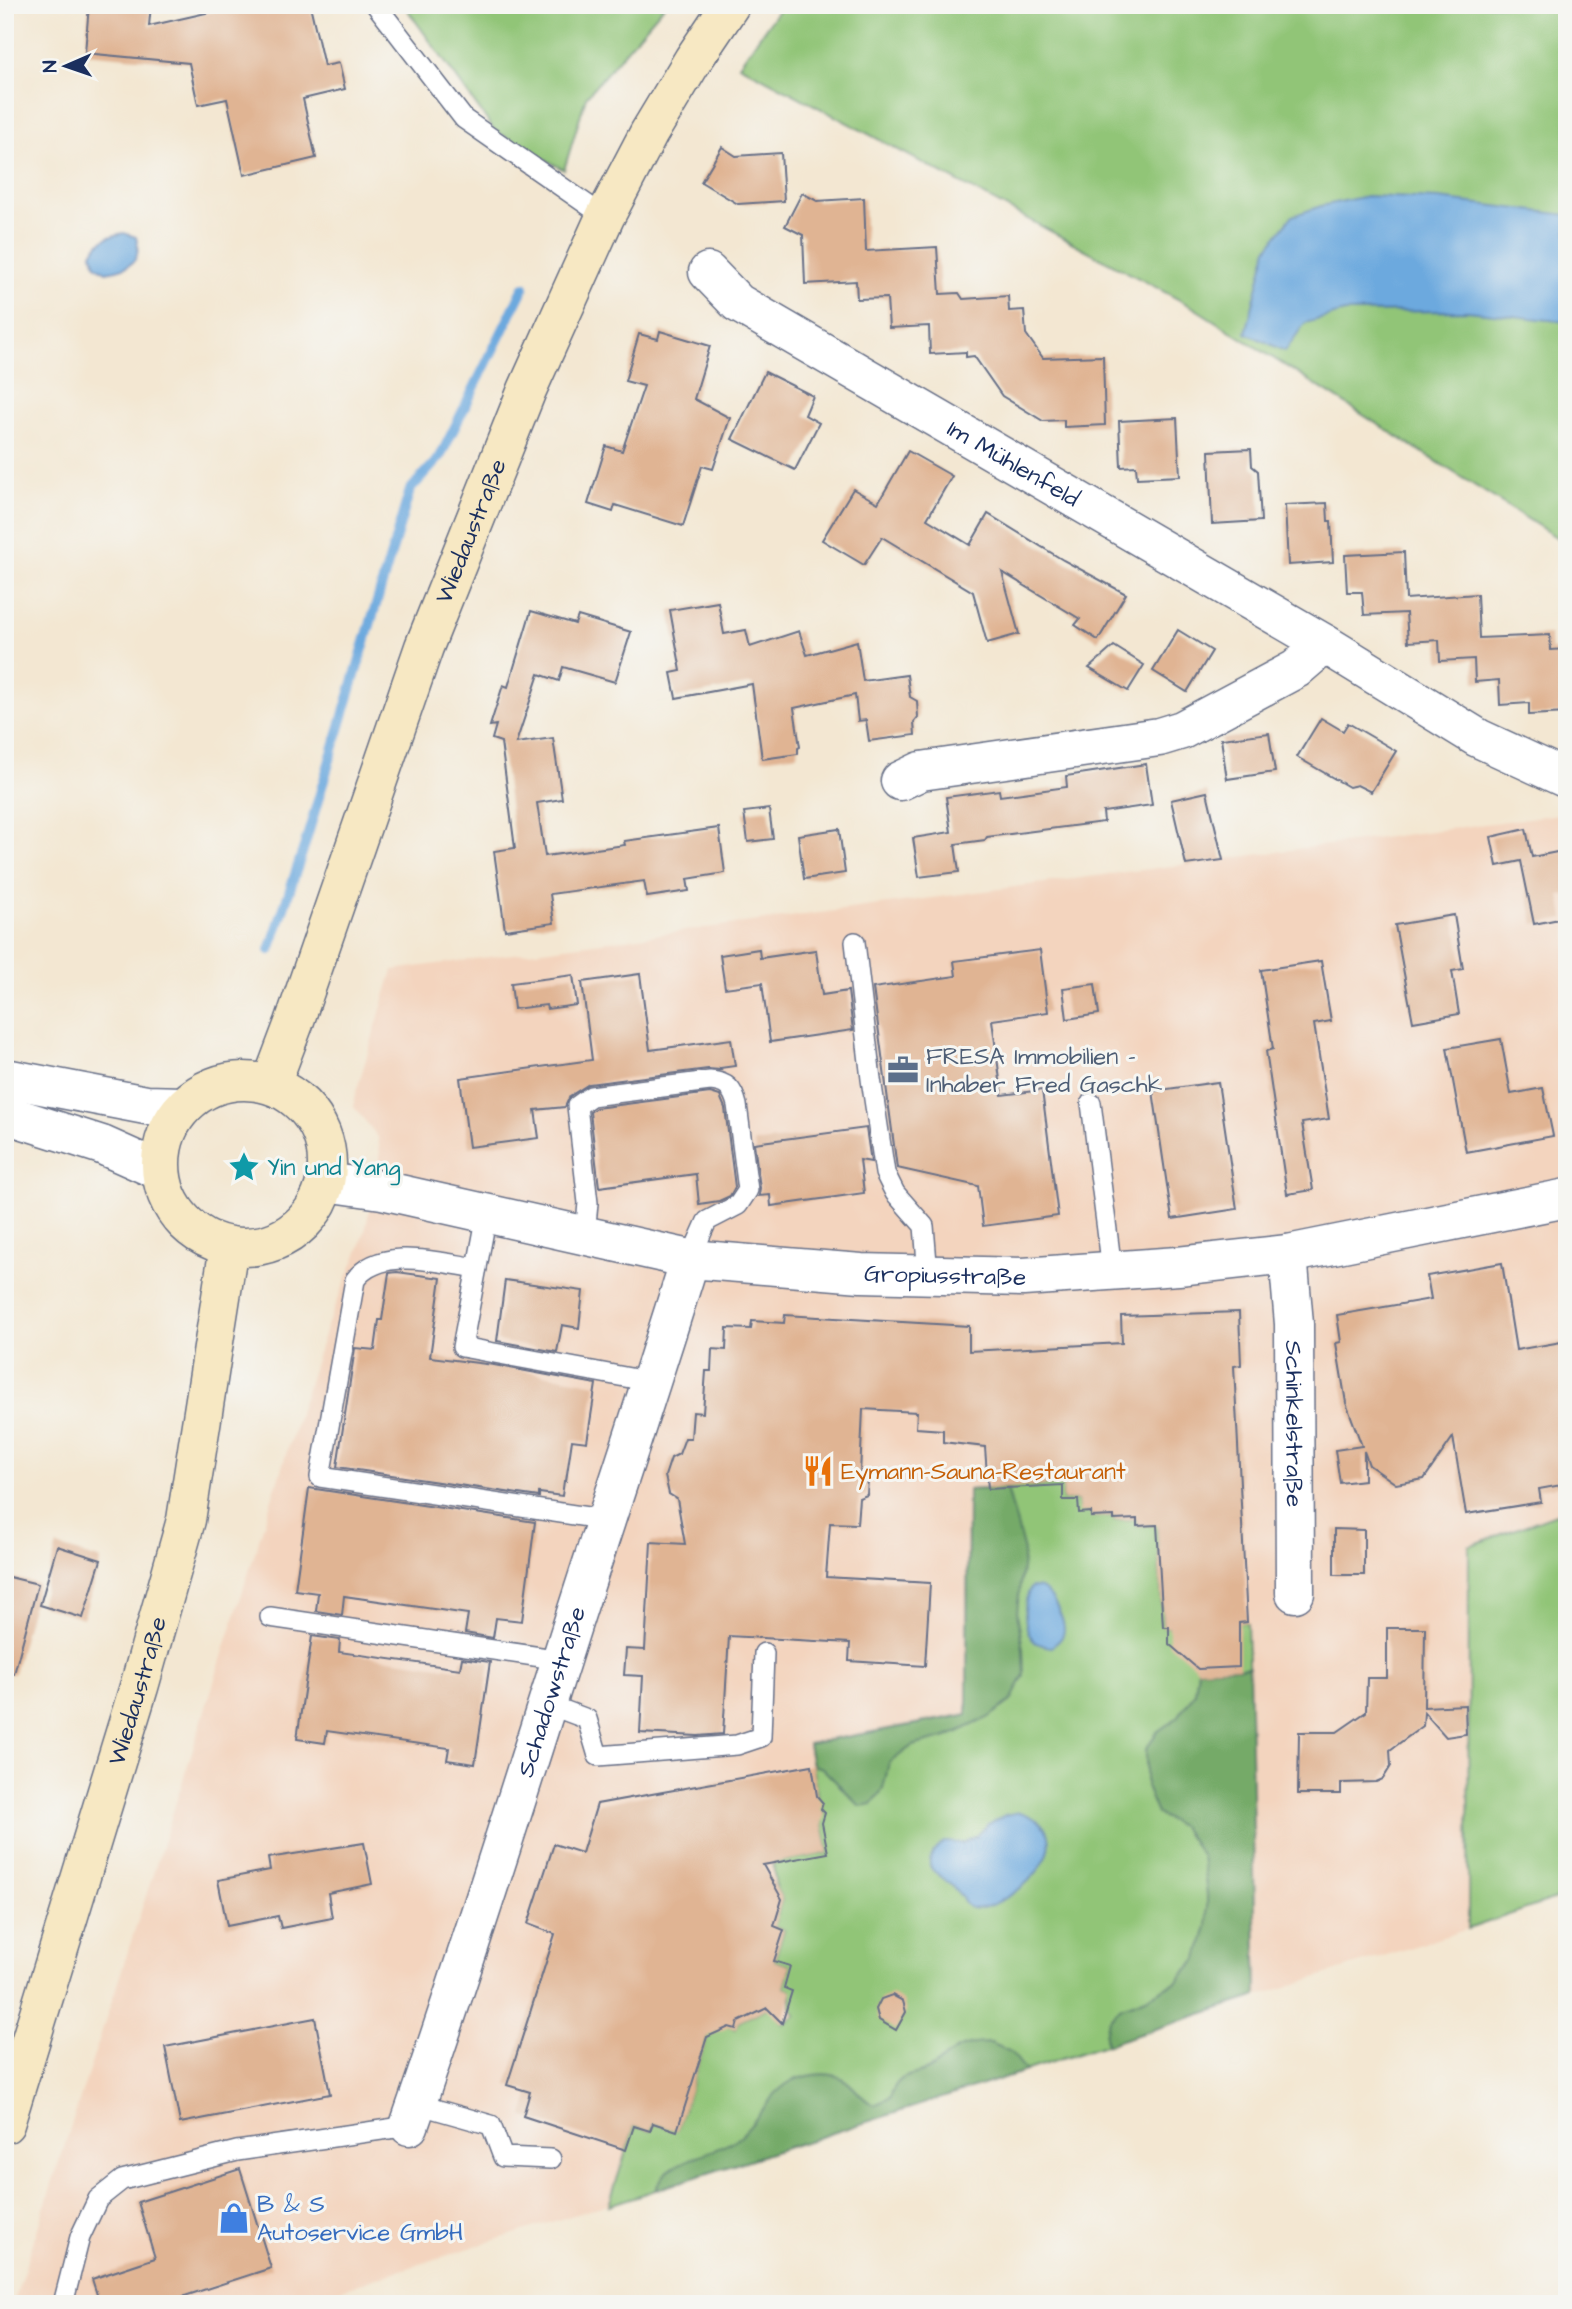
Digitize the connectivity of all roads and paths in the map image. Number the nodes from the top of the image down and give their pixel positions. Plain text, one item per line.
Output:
1 (376, 5) edge
2 (730, 5) edge
3 (605, 217) junction
4 (708, 272) dead end
5 (1325, 645) junction
6 (1567, 779) edge
7 (900, 781) dead end
8 (855, 942) dead end
9 (5, 1078) edge
10 (271, 1084) junction
11 (1091, 1103) dead end
12 (183, 1106) junction
13 (5, 1114) edge
14 (160, 1171) junction
15 (326, 1182) junction
16 (1567, 1198) edge
17 (487, 1214) junction
18 (585, 1235) junction
19 (229, 1246) junction
20 (1288, 1254) junction
21 (690, 1259) junction
22 (477, 1268) junction
23 (1112, 1270) junction
24 (928, 1275) junction
25 (652, 1382) junction
26 (608, 1520) junction
27 (1295, 1593) dead end
28 (271, 1617) dead end
29 (764, 1653) dead end
30 (561, 1660) junction
31 (547, 1704) junction
32 (413, 2115) junction
33 (5, 2124) edge
34 (551, 2159) dead end
35 (63, 2304) edge

1 - 3 lane
2 - 3 main road, Wiedaustraße
3 - 10 main road, Wiedaustraße
4 - 5 street, Im Mühlenfeld
5 - 6 street, Im Mühlenfeld
5 - 7 street
8 - 24 lane
9 - 12 street
10 - 12 main road
10 - 15 main road
11 - 23 lane
12 - 14 main road
13 - 14 street
14 - 19 main road
15 - 17 street, Gropiusstraße
15 - 19 main road
16 - 20 street, Gropiusstraße
17 - 18 street, Gropiusstraße
17 - 22 lane
18 - 21 street, Gropiusstraße
18 - 21 lane
19 - 33 main road, Wiedaustraße
20 - 23 street, Gropiusstraße
20 - 27 street, Schinkelstraße
21 - 24 street, Gropiusstraße
21 - 25 street, Schadowstraße
22 - 25 lane
22 - 26 lane
23 - 24 street, Gropiusstraße
25 - 26 street, Schadowstraße
26 - 30 street, Schadowstraße
28 - 30 lane
29 - 31 lane
30 - 31 street, Schadowstraße
31 - 32 street, Schadowstraße
32 - 34 lane
32 - 35 lane

